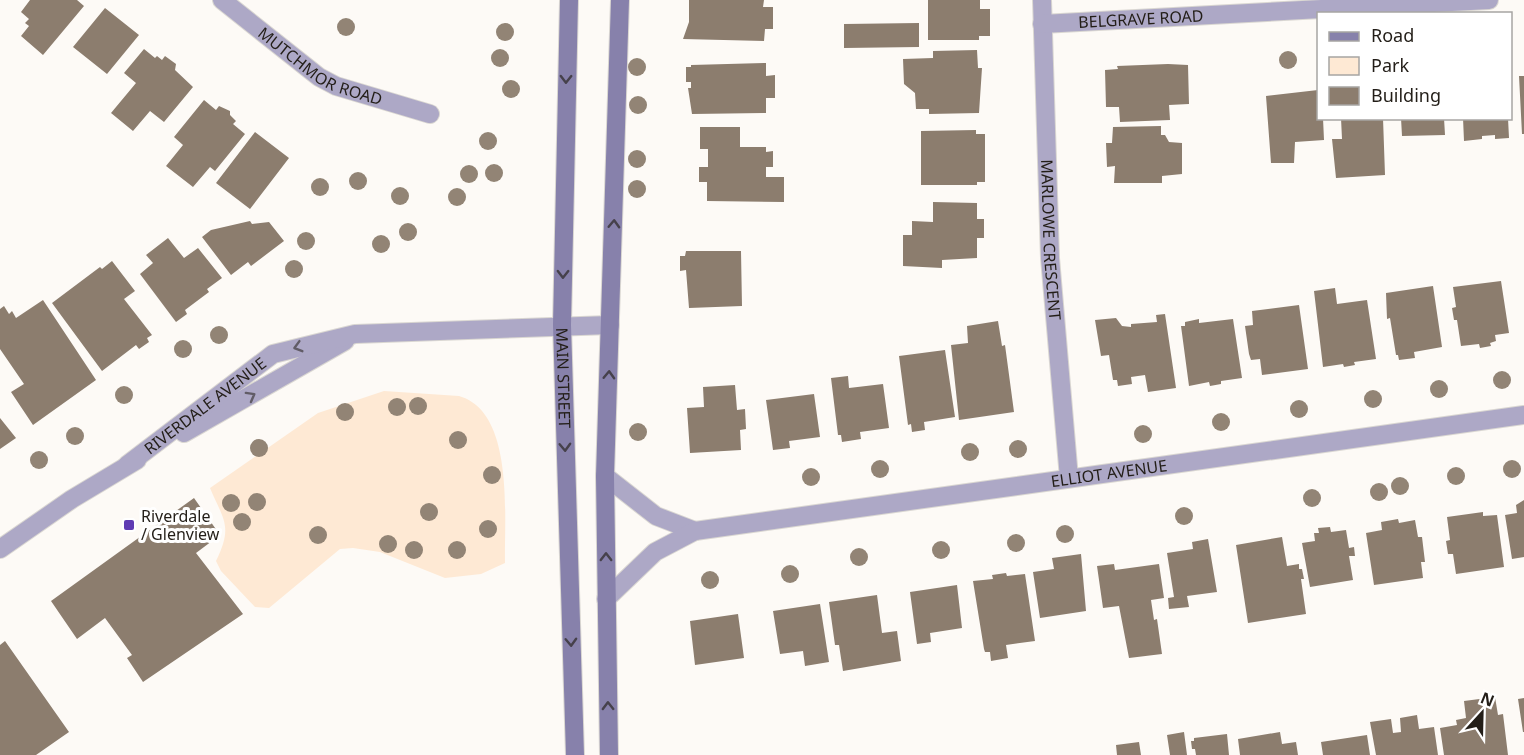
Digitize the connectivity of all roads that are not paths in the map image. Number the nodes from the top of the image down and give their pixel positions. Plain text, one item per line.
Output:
1 (222, 0) edge
2 (569, 0) edge
3 (620, 0) edge
4 (1042, 0) edge
5 (1490, 0) edge
6 (1042, 24) junction
7 (430, 114) dead end
8 (562, 325) junction
9 (610, 325) junction
10 (355, 334) junction
11 (1524, 415) edge
12 (127, 465) junction
13 (605, 476) junction
14 (1069, 478) junction
15 (695, 531) junction
16 (0, 549) edge
17 (606, 599) junction
18 (575, 755) edge
19 (609, 755) edge

1 - 7 street, MUTCHMOR ROAD
2 -> 8 main road, MAIN STREET
9 -> 3 main road
4 - 6 street, MARLOWE CRESCENT
5 - 6 street, BELGRAVE ROAD
6 - 14 street, MARLOWE CRESCENT
8 - 9 street, RIVERDALE AVENUE
8 - 10 street, RIVERDALE AVENUE
8 -> 18 main road, MAIN STREET
13 -> 9 main road
12 -> 10 street, RIVERDALE AVENUE
10 -> 12 street, RIVERDALE AVENUE
11 - 14 street, ELLIOT AVENUE
12 - 16 street, RIVERDALE AVENUE
13 - 15 street, ELLIOT AVENUE
17 -> 13 main road
14 - 15 street, ELLIOT AVENUE
15 - 17 street, ELLIOT AVENUE
19 -> 17 main road

